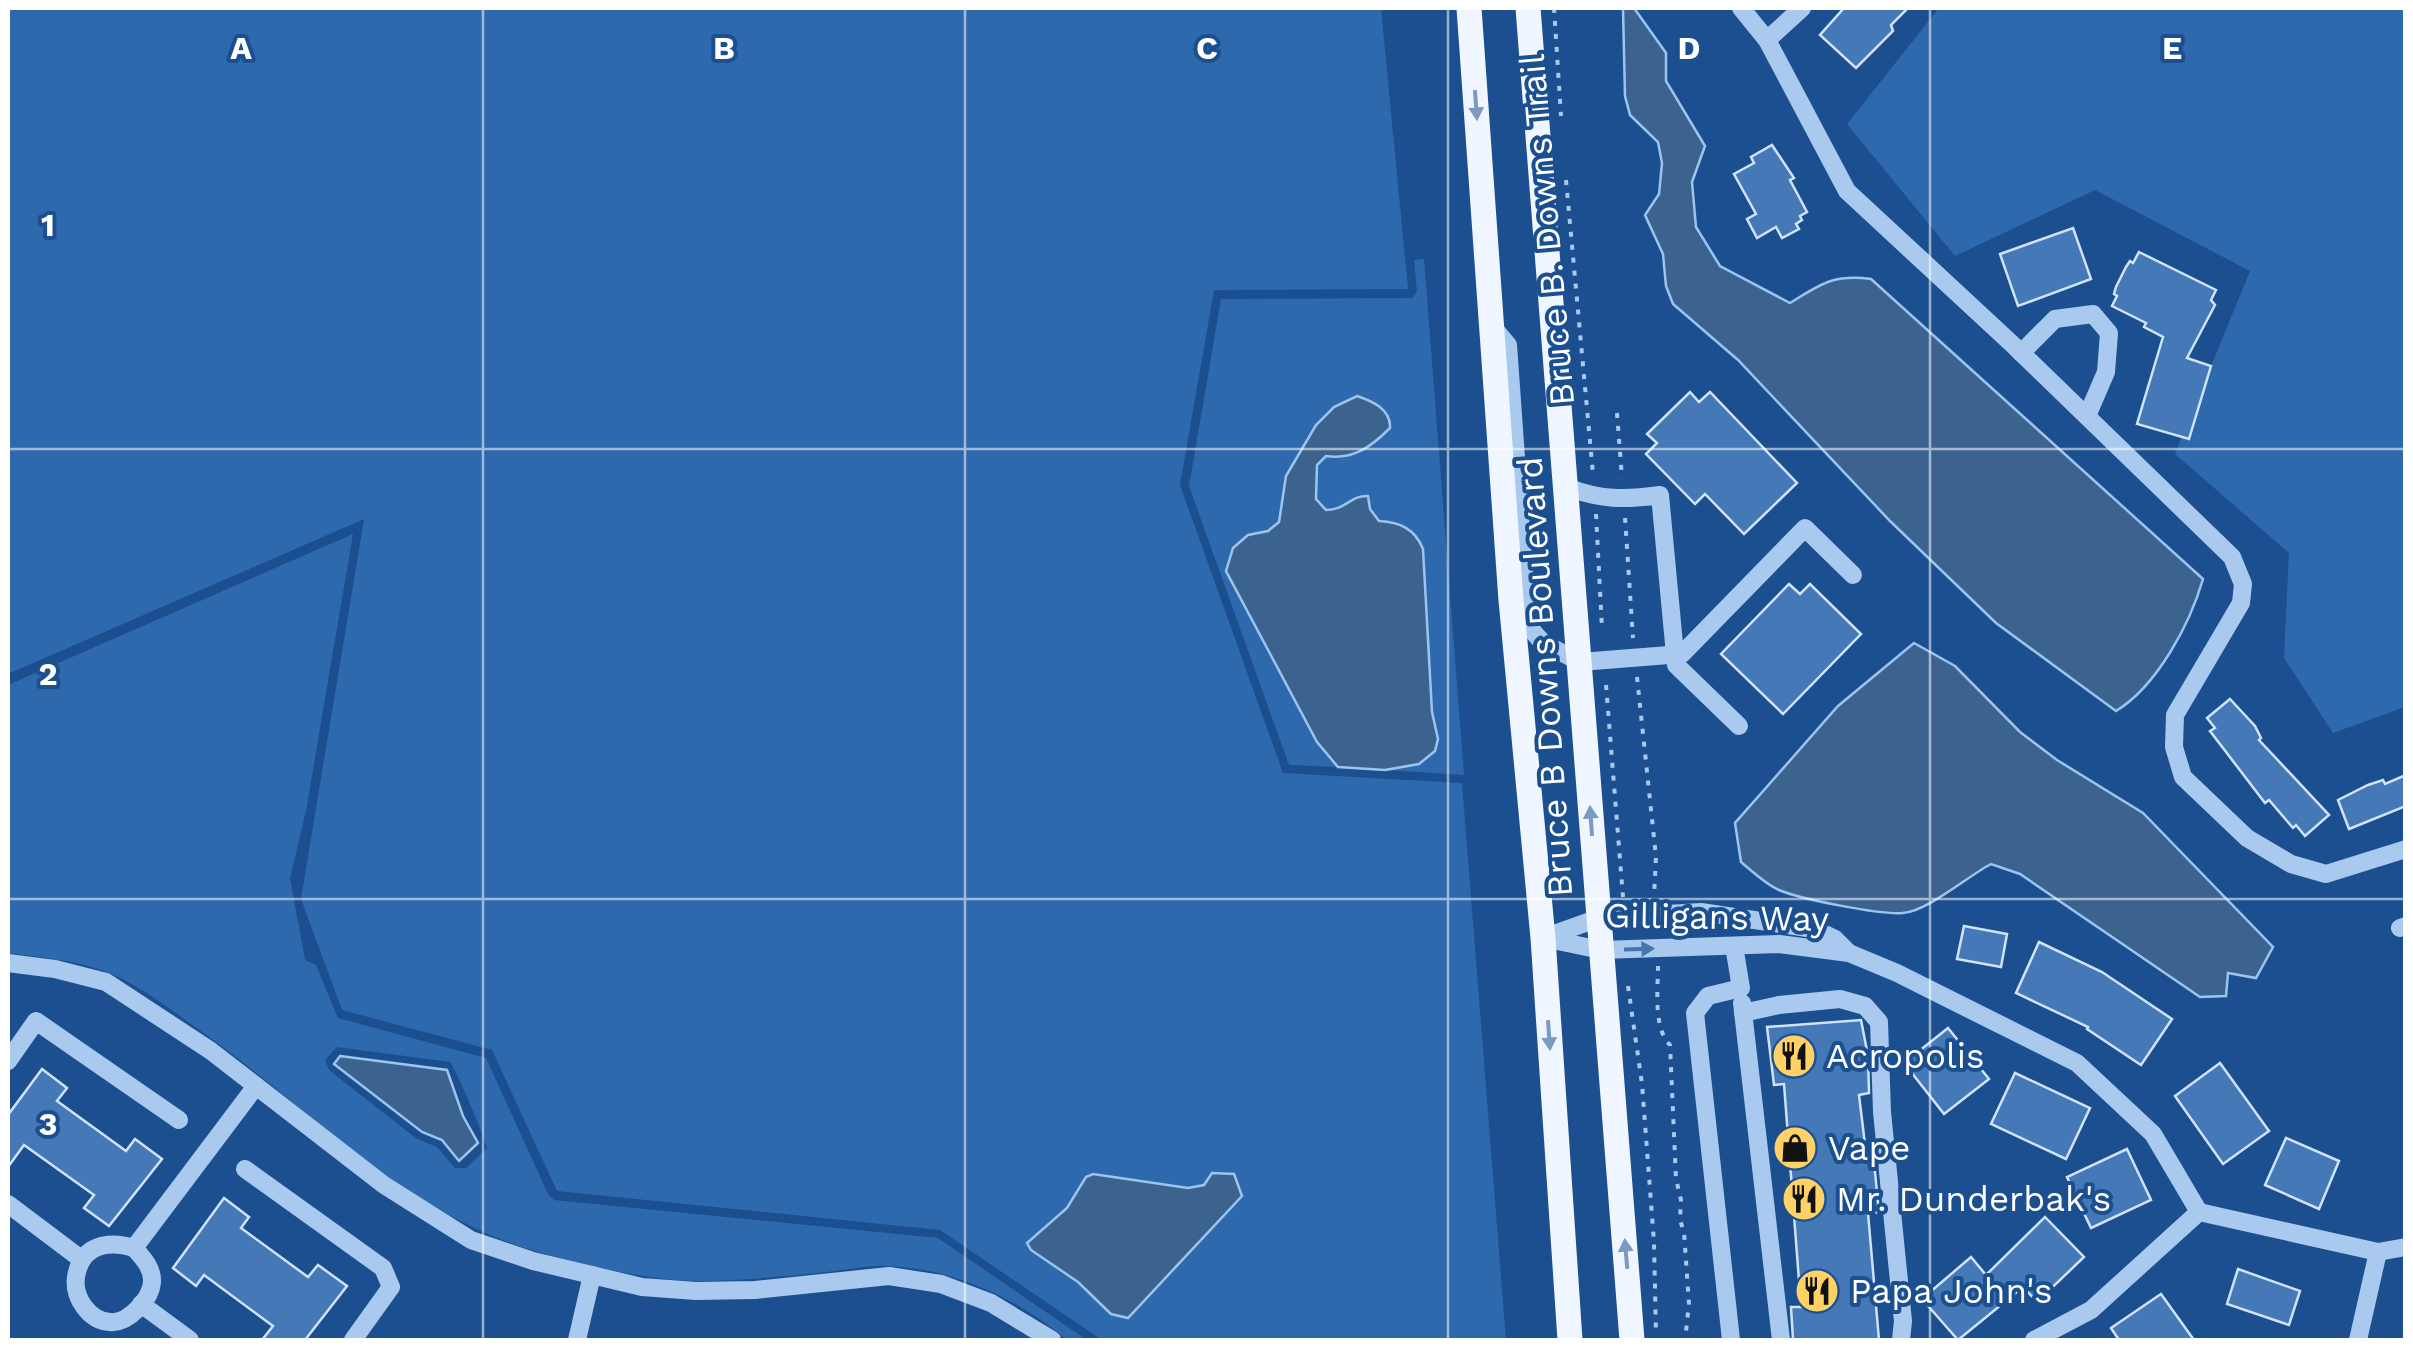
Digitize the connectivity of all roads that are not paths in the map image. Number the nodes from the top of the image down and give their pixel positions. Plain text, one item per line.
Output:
1 (1469, 8) edge
2 (1528, 8) edge
3 (1741, 8) edge
4 (1802, 8) edge
5 (1767, 40) junction
6 (1492, 326) junction
7 (2022, 353) junction
8 (2087, 416) junction
9 (1567, 487) junction
10 (1853, 576) dead end
11 (1675, 655) junction
12 (1580, 662) junction
13 (1739, 726) dead end
14 (2406, 850) edge
15 (1598, 918) junction
16 (1543, 938) junction
17 (1734, 946) junction
18 (1601, 950) junction
19 (1849, 952) junction
20 (8, 964) edge
21 (1741, 988) junction
22 (1744, 1014) junction
23 (8, 1060) edge
24 (256, 1086) junction
25 (179, 1120) dead end
26 (245, 1168) dead end
27 (8, 1204) edge
28 (2200, 1212) junction
29 (2406, 1246) edge
30 (134, 1248) junction
31 (2378, 1252) junction
32 (82, 1259) junction
33 (592, 1275) junction
34 (141, 1304) junction
35 (1644, 1338) edge
36 (190, 1340) edge
37 (354, 1340) edge
38 (578, 1340) edge
39 (1052, 1340) edge
40 (1570, 1340) edge
41 (1731, 1340) edge
42 (1781, 1340) edge
43 (1902, 1340) edge
44 (2034, 1340) edge
45 (2358, 1340) edge

1 -> 6 main road, Bruce B Downs Boulevard
2 - 9 main road, Bruce B Downs Boulevard
3 - 5 street
4 - 5 street
5 - 7 street
6 - 12 street
6 - 16 main road, Bruce B Downs Boulevard
7 - 8 street
7 - 8 street
8 - 14 street
9 - 11 street
9 - 12 main road, Bruce B Downs Boulevard
10 - 11 street
11 - 12 street
11 - 13 street
15 -> 12 main road, Bruce B Downs Boulevard
15 - 16 street, Gilligans Way
15 - 18 main road, Bruce B Downs Boulevard
15 - 19 street, Gilligans Way
16 - 18 street, Gilligans Way
16 -> 40 main road, Bruce B Downs Boulevard
18 -> 17 street, Gilligans Way
17 - 19 street, Gilligans Way
17 - 21 street
35 -> 18 main road, Bruce B Downs Boulevard
19 - 28 street, Gilligans Way
20 - 24 street
21 - 22 street
21 - 41 street
22 - 42 street
22 - 43 street
23 - 25 street
24 - 30 street
24 - 33 street
26 - 37 street
27 - 32 street
28 - 31 street
28 - 44 street
29 - 31 street
30 - 32 street
30 - 34 street
31 - 45 street
32 - 34 street
33 - 38 street
33 - 39 street
34 - 36 street

